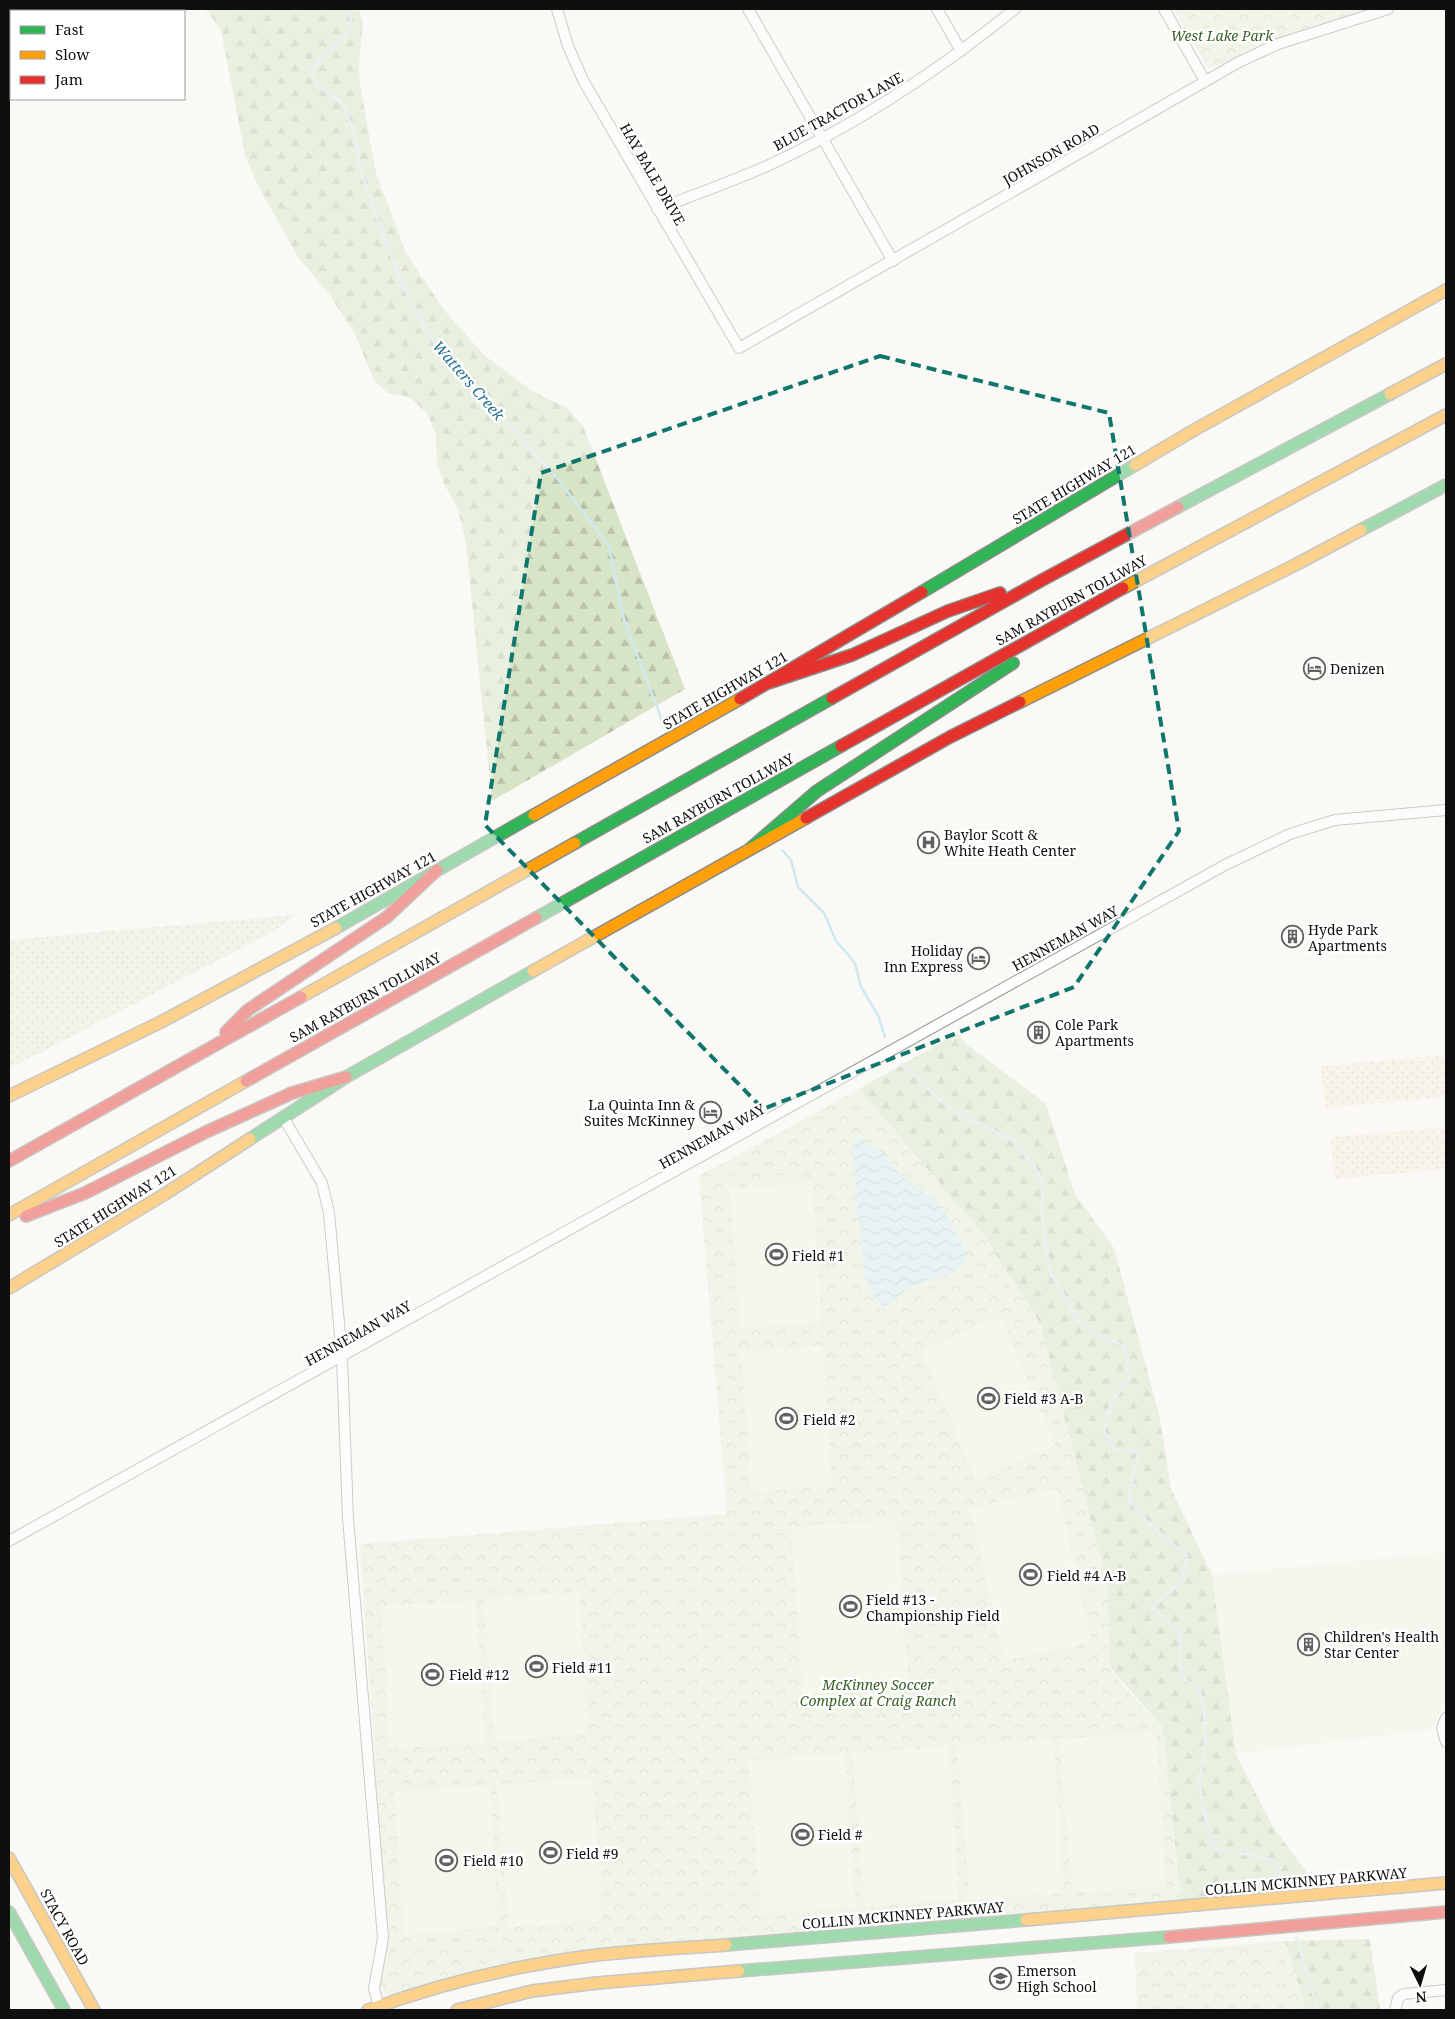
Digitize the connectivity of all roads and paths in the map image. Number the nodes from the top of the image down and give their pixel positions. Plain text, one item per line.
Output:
1 (557, 9) edge
2 (748, 9) edge
3 (937, 9) edge
4 (1015, 9) edge
5 (1164, 9) edge
6 (1388, 9) edge
7 (961, 51) junction
8 (1205, 80) junction
9 (823, 138) junction
10 (657, 209) junction
11 (893, 261) junction
12 (1446, 290) edge
13 (739, 348) joint
14 (1446, 364) edge
15 (1446, 415) edge
16 (1446, 473) edge
17 (1446, 485) edge
18 (1446, 495) edge
19 (1414, 501) junction
20 (1044, 578) junction
21 (1113, 593) junction
22 (768, 683) junction
23 (1446, 810) edge
24 (751, 848) junction
25 (437, 870) junction
26 (206, 1051) junction
27 (346, 1077) junction
28 (9, 1096) edge
29 (283, 1117) junction
30 (9, 1161) edge
31 (9, 1215) edge
32 (9, 1223) edge
33 (9, 1288) edge
34 (342, 1357) junction
35 (9, 1541) edge
36 (1446, 1718) edge
37 (1446, 1742) edge
38 (9, 1858) edge
39 (1446, 1883) edge
40 (9, 1912) edge
41 (1446, 1912) edge
42 (1212, 1919) junction
43 (681, 1961) junction
44 (1446, 1990) edge
45 (375, 2009) edge
46 (64, 2010) edge
47 (94, 2010) edge
48 (457, 2010) edge
49 (1395, 2010) edge

1 - 10 street, HAY BALE DRIVE
2 - 9 street
3 - 7 street
4 - 7 street, BLUE TRACTOR LANE
5 - 8 street
6 - 8 street, JOHNSON ROAD
7 - 9 street, BLUE TRACTOR LANE
8 - 11 street, JOHNSON ROAD
9 - 10 street, BLUE TRACTOR LANE
9 - 11 street
10 - 13 street, HAY BALE DRIVE
11 - 13 street, JOHNSON ROAD
12 - 22 main road, STATE HIGHWAY 121
14 - 20 main road
15 - 21 main road, SAM RAYBURN TOLLWAY
16 - 19 main road
17 - 19 main road, STATE HIGHWAY 121
18 - 19 main road
19 - 24 main road, STATE HIGHWAY 121
20 - 22 main road
20 - 26 main road
21 - 24 main road
21 - 31 main road, SAM RAYBURN TOLLWAY
22 - 25 main road, STATE HIGHWAY 121
23 - 34 street, HENNEMAN WAY
24 - 27 main road, STATE HIGHWAY 121
25 - 26 main road
25 - 28 main road, STATE HIGHWAY 121
26 - 30 main road
27 - 29 main road, STATE HIGHWAY 121
27 - 32 main road
29 - 33 main road, STATE HIGHWAY 121
29 - 34 street
34 - 35 street, HENNEMAN WAY
34 - 45 street
36 - 37 street
38 - 47 main road, STACY ROAD
39 - 42 main road, COLLIN MCKINNEY PARKWAY
40 - 46 main road
41 - 42 main road, COLLIN MCKINNEY PARKWAY
42 - 43 main road, COLLIN MCKINNEY PARKWAY
42 - 43 main road, COLLIN MCKINNEY PARKWAY
43 - 45 main road, COLLIN MCKINNEY PARKWAY
43 - 48 main road, COLLIN MCKINNEY PARKWAY
44 - 49 street

